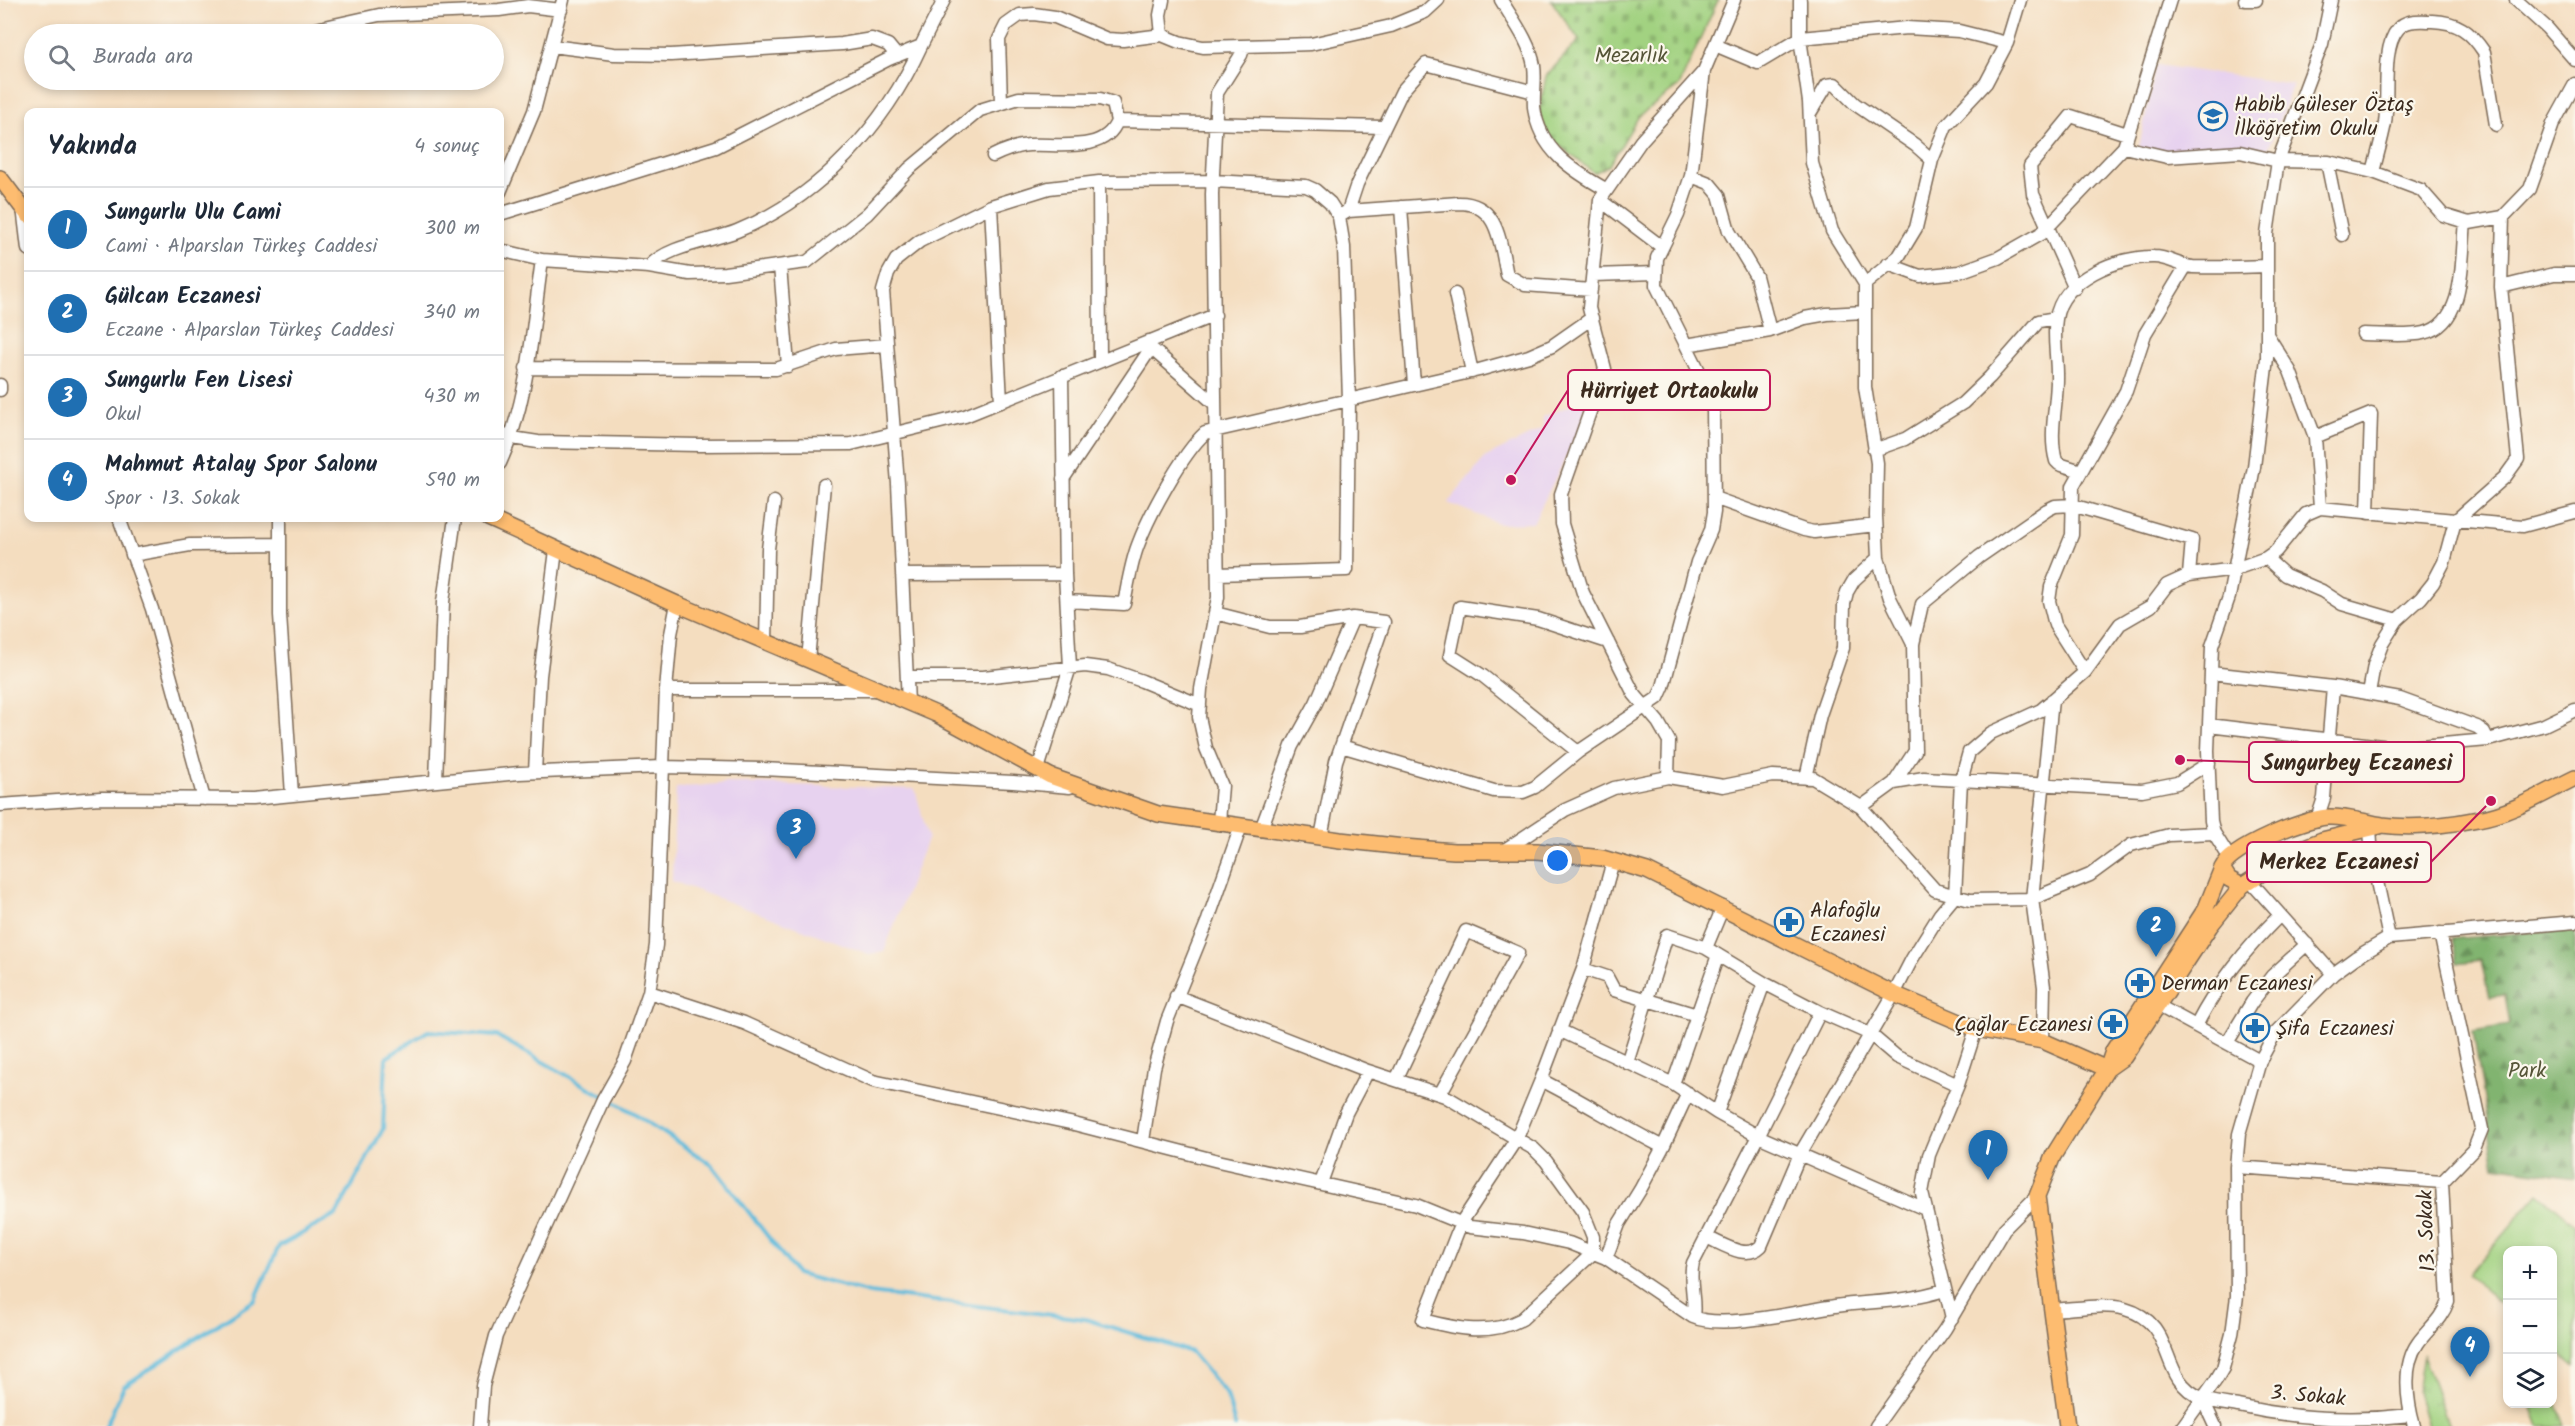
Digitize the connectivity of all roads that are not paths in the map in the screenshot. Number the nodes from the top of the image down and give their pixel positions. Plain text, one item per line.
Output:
1 (944, 0) edge
2 (1163, 0) edge
3 (1438, 0) edge
4 (1501, 0) edge
5 (1734, 0) edge
6 (1800, 0) edge
7 (2020, 0) edge
8 (2170, 0) edge
9 (2245, 0) edge
10 (2253, 0) edge
11 (2331, 0) edge
12 (2516, 0) edge
13 (562, 5) edge
14 (338, 24) edge
15 (1162, 35) junction
16 (1800, 38) junction
17 (2007, 43) junction
18 (1715, 45) junction
19 (552, 46) junction
20 (921, 46) junction
21 (1244, 46) junction
22 (897, 56) junction
23 (2575, 60) edge
24 (1704, 71) junction
25 (2575, 84) edge
26 (1534, 92) junction
27 (1001, 102) junction
28 (1810, 114) junction
29 (1118, 121) junction
30 (1215, 122) junction
31 (2496, 125) dead end
32 (1384, 127) junction
33 (2126, 141) junction
34 (993, 156) dead end
35 (1932, 160) junction
36 (2278, 161) junction
37 (2327, 162) junction
38 (2373, 172) junction
39 (1691, 176) junction
40 (0, 178) edge
41 (1213, 181) junction
42 (504, 182) edge
43 (1099, 182) junction
44 (1603, 195) junction
45 (991, 206) junction
46 (1401, 207) junction
47 (24, 208) edge
48 (504, 213) edge
49 (1343, 214) junction
50 (2503, 217) junction
51 (2465, 222) junction
52 (2048, 227) junction
53 (2342, 235) dead end
54 (1662, 247) junction
55 (504, 251) edge
56 (542, 260) junction
57 (1888, 264) junction
58 (780, 266) junction
59 (2186, 266) junction
60 (2267, 266) junction
61 (650, 267) junction
62 (1656, 273) junction
63 (2575, 274) edge
64 (1593, 275) junction
65 (1864, 284) junction
66 (2501, 287) junction
67 (2075, 288) junction
68 (1591, 290) junction
69 (1455, 294) dead end
70 (1864, 312) junction
71 (1215, 315) junction
72 (1592, 318) junction
73 (2056, 318) junction
74 (1770, 332) junction
75 (2363, 334) dead end
76 (2267, 335) junction
77 (887, 345) junction
78 (1150, 345) junction
79 (1686, 345) junction
80 (1100, 361) junction
81 (788, 366) junction
82 (526, 368) junction
83 (1472, 372) junction
84 (1062, 376) junction
85 (1414, 385) junction
86 (0, 386) edge
87 (0, 390) edge
88 (1349, 400) junction
89 (1001, 402) junction
90 (1215, 404) junction
91 (1215, 430) junction
92 (504, 434) edge
93 (894, 434) junction
94 (512, 438) junction
95 (2315, 438) junction
96 (1874, 450) junction
97 (504, 455) edge
98 (2081, 471) junction
99 (1063, 479) junction
100 (824, 485) dead end
101 (1714, 498) junction
102 (774, 502) dead end
103 (2072, 506) junction
104 (2320, 508) junction
105 (2575, 512) edge
106 (2368, 513) junction
107 (120, 522) edge
108 (280, 522) edge
109 (454, 522) edge
110 (496, 522) edge
111 (2455, 522) junction
112 (1876, 525) junction
113 (280, 544) junction
114 (556, 550) junction
115 (132, 555) junction
116 (1878, 558) junction
117 (2266, 558) junction
118 (2235, 569) junction
119 (1065, 574) junction
120 (1218, 574) junction
121 (902, 575) junction
122 (2189, 575) junction
123 (1066, 601) junction
124 (677, 604) junction
125 (1215, 613) junction
126 (1353, 618) junction
127 (2397, 620) junction
128 (766, 642) junction
129 (1608, 642) junction
130 (1912, 644) junction
131 (808, 660) junction
132 (1070, 667) junction
133 (2085, 672) junction
134 (2211, 673) junction
135 (907, 677) junction
136 (2333, 687) junction
137 (666, 690) junction
138 (879, 690) junction
139 (2369, 693) junction
140 (2052, 700) junction
141 (908, 703) junction
142 (1200, 705) junction
143 (1644, 705) junction
144 (2575, 710) edge
145 (2209, 725) junction
146 (2328, 739) junction
147 (2488, 740) junction
148 (1341, 746) junction
149 (1578, 752) junction
150 (2209, 763) junction
151 (661, 767) junction
152 (1038, 769) junction
153 (535, 772) junction
154 (1668, 777) junction
155 (1806, 778) junction
156 (2575, 778) edge
157 (436, 780) junction
158 (1961, 781) junction
159 (1894, 783) junction
160 (2043, 786) junction
161 (1088, 788) junction
162 (292, 795) junction
163 (204, 799) junction
164 (0, 805) edge
165 (1861, 807) junction
166 (2317, 819) junction
167 (1218, 822) junction
168 (1241, 826) junction
169 (2376, 827) junction
170 (1261, 829) junction
171 (2214, 833) junction
172 (1321, 837) junction
173 (2252, 843) junction
174 (2316, 843) junction
175 (1503, 851) junction
176 (1613, 861) junction
177 (2226, 863) junction
178 (2265, 869) junction
179 (2246, 884) junction
180 (1955, 896) junction
181 (2032, 899) junction
182 (1724, 907) junction
183 (2280, 915) junction
184 (2575, 922) edge
185 (2440, 933) junction
186 (2389, 938) junction
187 (2307, 944) junction
188 (1706, 948) junction
189 (1718, 955) junction
190 (1583, 969) junction
191 (2333, 974) junction
192 (1764, 983) junction
193 (650, 992) junction
194 (1894, 994) junction
195 (1176, 996) junction
196 (1648, 1000) junction
197 (2157, 1005) junction
198 (1820, 1012) junction
199 (1697, 1015) junction
200 (2196, 1026) junction
201 (1976, 1029) junction
202 (1559, 1030) junction
203 (1870, 1034) junction
204 (2227, 1043) junction
205 (2050, 1044) junction
206 (2113, 1051) junction
207 (2260, 1061) junction
208 (1627, 1063) junction
209 (2107, 1069) junction
210 (1368, 1071) junction
211 (1396, 1080) junction
212 (1541, 1080) junction
213 (1673, 1084) junction
214 (1958, 1085) junction
215 (1440, 1094) junction
216 (1689, 1094) junction
217 (1717, 1113) junction
218 (1758, 1136) junction
219 (1517, 1138) junction
220 (1143, 1141) junction
221 (1663, 1147) junction
222 (1800, 1154) junction
223 (2236, 1167) junction
224 (2442, 1182) junction
225 (1321, 1183) junction
226 (2037, 1196) junction
227 (1925, 1209) junction
228 (1461, 1223) junction
229 (1706, 1237) junction
230 (1593, 1253) junction
231 (1606, 1258) junction
232 (1944, 1290) junction
233 (2052, 1310) junction
234 (1693, 1317) junction
235 (1952, 1318) junction
236 (2202, 1398) junction
237 (2412, 1420) edge
238 (480, 1426) edge
239 (1876, 1426) edge
240 (2067, 1426) edge
241 (2183, 1426) edge
242 (2215, 1426) edge

1 - 20 street
2 - 15 street
3 - 21 street
4 - 26 street
5 - 18 street
6 - 16 street
7 - 17 street
8 - 33 street
9 - 10 street
11 - 36 street
12 - 23 street
13 - 14 street
13 - 19 street
15 - 21 street
15 - 27 street
16 - 17 street
16 - 18 street
16 - 28 street
17 - 35 street
18 - 24 street
19 - 22 street
19 - 42 street
20 - 22 street
20 - 61 street
21 - 30 street
22 - 48 street
24 - 39 street
24 - 44 street
25 - 50 street
26 - 32 street
26 - 44 street
27 - 29 street
27 - 58 street
28 - 35 street
28 - 65 street
29 - 30 street
29 - 34 street
30 - 32 street
30 - 41 street
31 - 38 street
32 - 49 street
33 - 36 street
33 - 52 street
33 - 52 street
35 - 57 street
36 - 37 street
36 - 60 street
37 - 38 street
37 - 53 street
38 - 51 street
39 - 54 street
39 - 74 street
40 - 47 main road
41 - 43 street
41 - 49 street
41 - 71 street
43 - 45 street
43 - 80 street
44 - 54 street
44 - 64 street
45 - 77 street
45 - 89 street
46 - 49 street
46 - 68 street
46 - 85 street
49 - 88 street
50 - 51 street
50 - 66 street
51 - 75 street
52 - 57 street
52 - 67 street
54 - 62 street
55 - 56 street
56 - 61 street
56 - 82 street
57 - 65 street
58 - 61 street
58 - 81 street
59 - 60 street
59 - 67 street
59 - 98 street
60 - 76 street
62 - 64 street
62 - 79 street
63 - 66 street
64 - 68 street
65 - 70 street
66 - 111 street
67 - 73 street
68 - 72 street
69 - 83 street
70 - 74 street
70 - 96 street
71 - 78 street
71 - 90 street
72 - 83 street
72 - 129 street
73 - 96 street
73 - 98 street
74 - 79 street
76 - 95 street
76 - 118 street
77 - 81 street
77 - 93 street
78 - 80 street
78 - 90 street
78 - 99 street
79 - 101 street
80 - 84 street
81 - 82 street
82 - 94 street
83 - 85 street
84 - 89 street
84 - 99 street
85 - 88 street
86 - 87 street
88 - 91 street
88 - 120 street
89 - 93 street
90 - 91 street
91 - 120 street
91 - 123 street
92 - 94 street
93 - 94 street
93 - 121 street
94 - 97 street
95 - 104 street
95 - 106 street
96 - 112 street
98 - 103 street
99 - 119 street
100 - 131 street
101 - 112 street
101 - 143 street
102 - 128 street
103 - 122 street
103 - 130 street
103 - 133 street
104 - 106 street
104 - 117 street
105 - 111 street
106 - 111 street
107 - 115 street
108 - 113 street
109 - 157 street
110 - 114 main road
111 - 127 street
112 - 116 street
113 - 115 street
113 - 162 street
114 - 124 main road
114 - 153 street
115 - 163 street
116 - 130 street
116 - 155 street
117 - 118 street
117 - 127 street
118 - 122 street
118 - 134 street
119 - 121 street
119 - 123 street
120 - 125 street
121 - 135 street
122 - 133 street
123 - 132 street
124 - 128 main road
124 - 137 street
125 - 126 street
125 - 142 street
126 - 148 street
126 - 170 street
127 - 139 street
128 - 131 main road
129 - 143 street
129 - 149 street
130 - 159 street
131 - 138 main road
132 - 135 street
132 - 142 street
132 - 152 street
133 - 140 street
134 - 136 street
134 - 145 street
135 - 141 street
136 - 139 street
136 - 146 street
137 - 138 street
137 - 151 street
138 - 141 main road
139 - 147 street
140 - 158 street
140 - 160 street
141 - 152 main road
142 - 167 street
143 - 149 street
143 - 154 street
144 - 147 street
145 - 146 street
145 - 150 street
146 - 147 street
146 - 166 street
148 - 149 street
148 - 172 street
150 - 160 street
150 - 171 street
151 - 153 street
151 - 161 street
151 - 193 street
152 - 161 main road
153 - 157 street
154 - 155 street
154 - 175 street
155 - 165 street
156 - 169 main road
157 - 162 street
158 - 159 street
158 - 160 street
158 - 180 street
159 - 165 street
160 - 181 street
161 - 167 main road
162 - 163 street
163 - 164 street
165 - 180 street
166 - 169 main road
166 - 173 main road
166 - 174 main road
167 - 168 main road
168 - 170 main road
168 - 195 street
169 - 174 main road
169 - 186 street
170 - 172 main road
171 - 177 street
171 - 181 street
172 - 175 main road
173 - 177 main road
173 - 178 main road
174 - 178 main road
175 - 176 main road
176 - 182 main road
176 - 190 street
177 - 179 main road
177 - 206 main road
178 - 179 main road
179 - 183 street
179 - 197 main road
180 - 181 street
180 - 194 street
181 - 205 street
182 - 188 street
182 - 194 main road
183 - 187 street
183 - 200 street
184 - 185 street
185 - 186 street
185 - 224 street, 13. Sokak
186 - 191 street
187 - 191 street
187 - 204 street
188 - 189 street
188 - 196 street
189 - 192 street
189 - 199 street
190 - 196 street
190 - 202 street
191 - 207 street
192 - 198 street
192 - 217 street
193 - 220 street
193 - 238 street
194 - 201 main road
194 - 203 street
195 - 210 street
195 - 220 street
196 - 199 street
196 - 208 street
197 - 200 street
197 - 209 main road
198 - 203 street
198 - 218 street
199 - 213 street
200 - 204 street
201 - 205 main road
201 - 214 street
202 - 208 street
202 - 212 street
203 - 214 street
203 - 222 street
204 - 207 street
205 - 206 main road
205 - 209 main road
206 - 209 main road
207 - 223 street
208 - 213 street
209 - 226 main road
210 - 211 street
210 - 225 street
211 - 215 street
211 - 215 street
212 - 219 street
212 - 221 street
213 - 216 street
214 - 227 street
215 - 219 street
216 - 217 street
216 - 221 street
217 - 218 street
218 - 222 street
218 - 229 street
219 - 228 street
219 - 230 street
220 - 225 street
221 - 231 street
222 - 227 street
222 - 229 street
223 - 224 street
223 - 236 street
224 - 237 street, 13. Sokak
225 - 228 street
226 - 233 main road
226 - 235 street
227 - 232 street
228 - 230 street
228 - 230 street
229 - 234 street
230 - 231 street
231 - 234 street
232 - 234 street
232 - 235 street
233 - 236 street
233 - 240 main road
235 - 239 street
236 - 237 street, 3. Sokak
236 - 241 street
236 - 242 street

